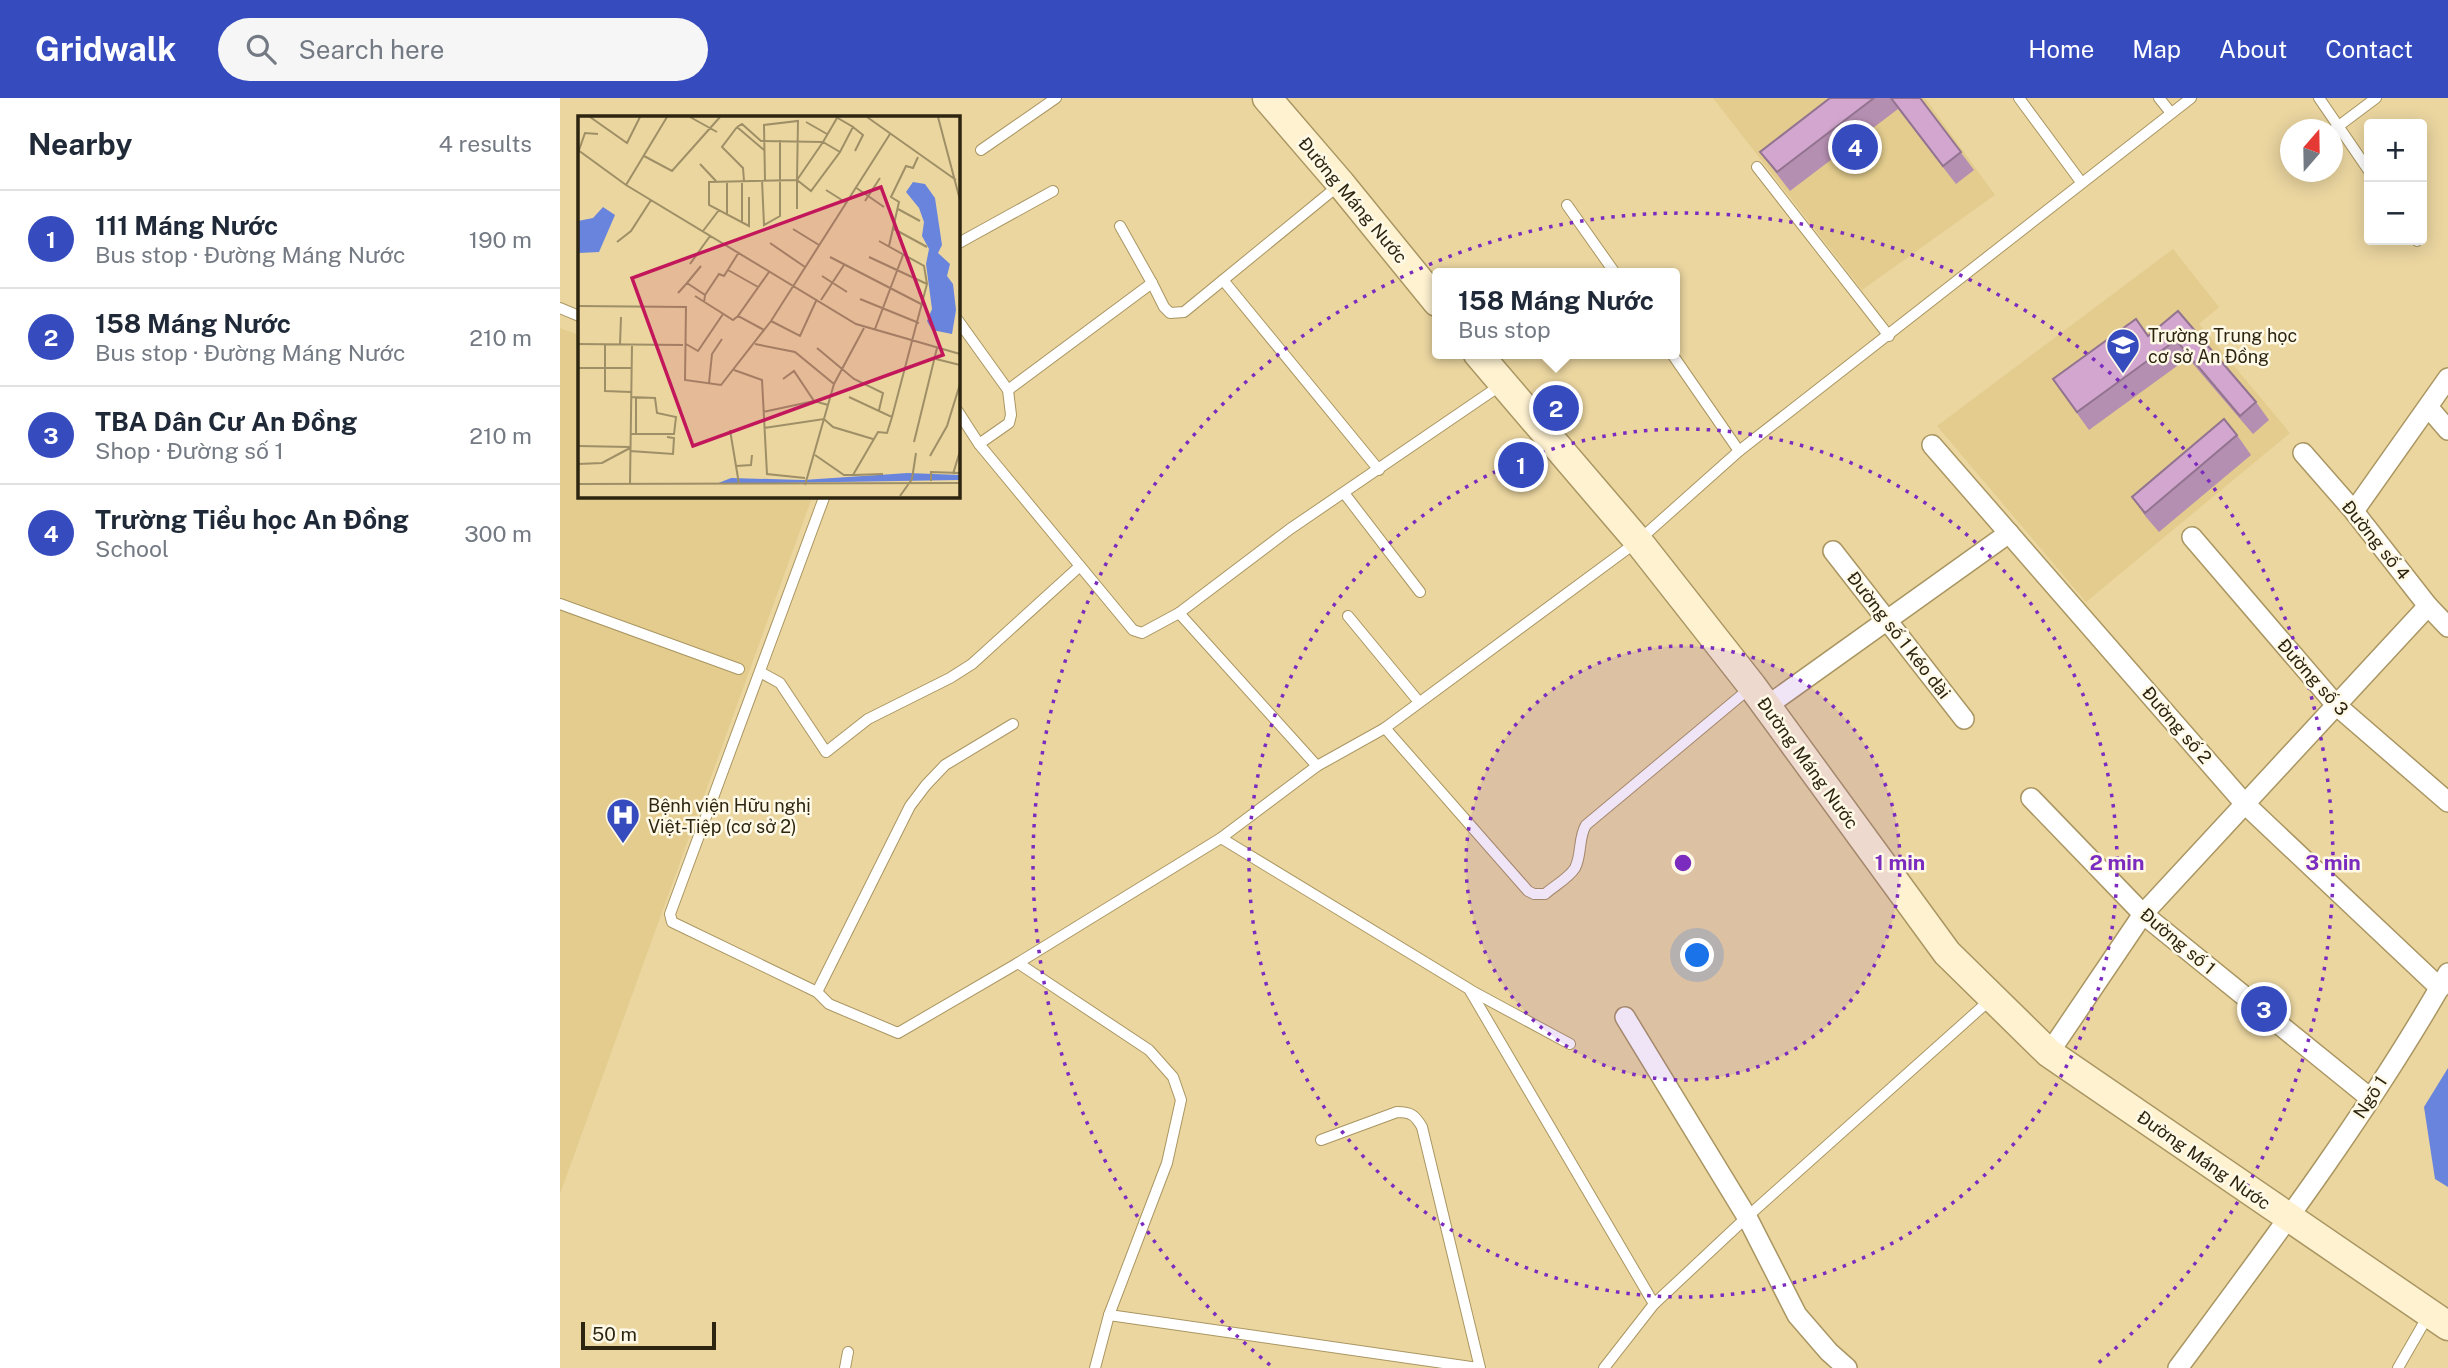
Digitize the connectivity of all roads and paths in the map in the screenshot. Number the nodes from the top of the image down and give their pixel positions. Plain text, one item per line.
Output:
1 (1056, 98) edge
2 (1267, 98) edge
3 (2019, 98) edge
4 (2159, 98) edge
5 (2191, 98) edge
6 (2319, 98) edge
7 (2376, 98) edge
8 (2171, 113) junction
9 (2331, 119) edge
10 (2343, 124) edge
11 (2343, 138) edge
12 (981, 150) dead end
13 (2364, 165) edge
14 (1757, 167) edge
15 (2081, 182) junction
16 (1341, 184) junction
17 (1054, 191) dead end
18 (1567, 205) dead end
19 (1120, 226) dead end
20 (959, 243) edge
21 (1611, 268) edge
22 (1223, 280) junction
23 (1152, 283) junction
24 (1432, 296) edge
25 (560, 308) edge
26 (578, 316) edge
27 (959, 322) edge
28 (1889, 336) junction
29 (1482, 359) edge
30 (1675, 359) edge
31 (2448, 378) edge
32 (1503, 384) junction
33 (1008, 390) junction
34 (2429, 408) junction
35 (959, 413) edge
36 (2448, 430) edge
37 (979, 444) junction
38 (1932, 445) dead end
39 (1739, 451) junction
40 (2304, 453) dead end
41 (1379, 470) junction
42 (1344, 493) junction
43 (824, 497) edge
44 (2354, 511) junction
45 (2009, 533) junction
46 (2192, 537) dead end
47 (1638, 541) junction
48 (1833, 551) dead end
49 (1080, 566) junction
50 (1420, 592) dead end
51 (560, 604) edge
52 (2428, 606) junction
53 (1179, 613) junction
54 (1348, 616) dead end
55 (1887, 620) junction
56 (2448, 627) edge
57 (739, 669) dead end
58 (760, 672) junction
59 (1760, 696) junction
60 (1419, 702) junction
61 (2336, 705) junction
62 (1964, 719) dead end
63 (1013, 724) dead end
64 (1385, 728) junction
65 (1317, 766) junction
66 (2031, 798) dead end
67 (2448, 802) edge
68 (2245, 803) junction
69 (1220, 838) junction
70 (2143, 914) junction
71 (1018, 963) junction
72 (2444, 981) edge
73 (1469, 989) junction
74 (817, 992) junction
75 (1991, 999) junction
76 (1625, 1017) dead end
77 (1570, 1044) dead end
78 (2049, 1053) junction
79 (2370, 1098) junction
80 (1321, 1140) dead end
81 (1747, 1217) junction
82 (2288, 1219) junction
83 (1654, 1304) junction
84 (1110, 1315) junction
85 (2439, 1320) edge
86 (848, 1352) dead end
87 (845, 1368) edge
88 (1095, 1368) edge
89 (1479, 1368) edge
90 (1605, 1368) edge
91 (1847, 1368) edge
92 (2178, 1368) edge
93 (2398, 1368) edge

1 - 12 lane
2 - 16 main road, Đường Máng Nước
3 - 15 lane
4 - 8 lane
5 - 8 lane
6 - 9 lane
7 - 10 lane
8 - 15 lane
11 - 13 lane
14 - 28 lane
15 - 28 lane
16 - 22 lane
16 - 24 main road, Đường Máng Nước
17 - 20 lane
18 - 21 lane
19 - 23 lane
22 - 23 lane
22 - 41 lane
23 - 33 lane
25 - 26 lane
27 - 33 lane
28 - 39 lane
29 - 32 main road, Đường Máng Nước
30 - 39 lane
31 - 34 street
32 - 41 lane
32 - 47 main road, Đường Máng Nước
33 - 37 lane
34 - 36 street
34 - 44 street
35 - 37 lane
37 - 49 lane
38 - 45 street, Đường số 2
39 - 47 lane
40 - 44 street, Đường số 4
41 - 42 lane
42 - 50 lane
42 - 53 lane
43 - 58 lane
44 - 52 street, Đường số 4
45 - 55 street
45 - 68 street, Đường số 2
46 - 61 street, Đường số 3
47 - 59 main road, Đường Máng Nước
47 - 60 lane
48 - 55 street, Đường số 1 kéo dài
49 - 53 lane
49 - 58 lane
51 - 57 lane
52 - 56 street, Đường số 4
52 - 61 street
53 - 65 lane
54 - 60 lane
55 - 59 street
55 - 62 street, Đường số 1 kéo dài
58 - 74 lane
59 - 64 lane
59 - 75 main road, Đường Máng Nước
60 - 64 lane
61 - 67 street, Đường số 3
61 - 68 street
63 - 74 lane
64 - 65 lane
65 - 69 lane
66 - 70 street, Đường số 1
68 - 70 street
68 - 72 street, Đường số 2
69 - 71 lane
69 - 73 lane
70 - 78 street
70 - 79 street, Đường số 1
71 - 74 lane
71 - 84 lane
72 - 79 street, Ngõ 1
73 - 77 lane
73 - 83 lane
75 - 78 main road, Đường Máng Nước
75 - 81 lane
76 - 81 street
78 - 82 main road, Đường Máng Nước
79 - 82 street, Ngõ 1
80 - 89 lane
81 - 83 lane
81 - 91 street
82 - 85 main road, Đường Máng Nước
82 - 92 street, Ngõ 1
83 - 90 lane
84 - 88 lane
84 - 89 lane
85 - 93 lane
86 - 87 lane

